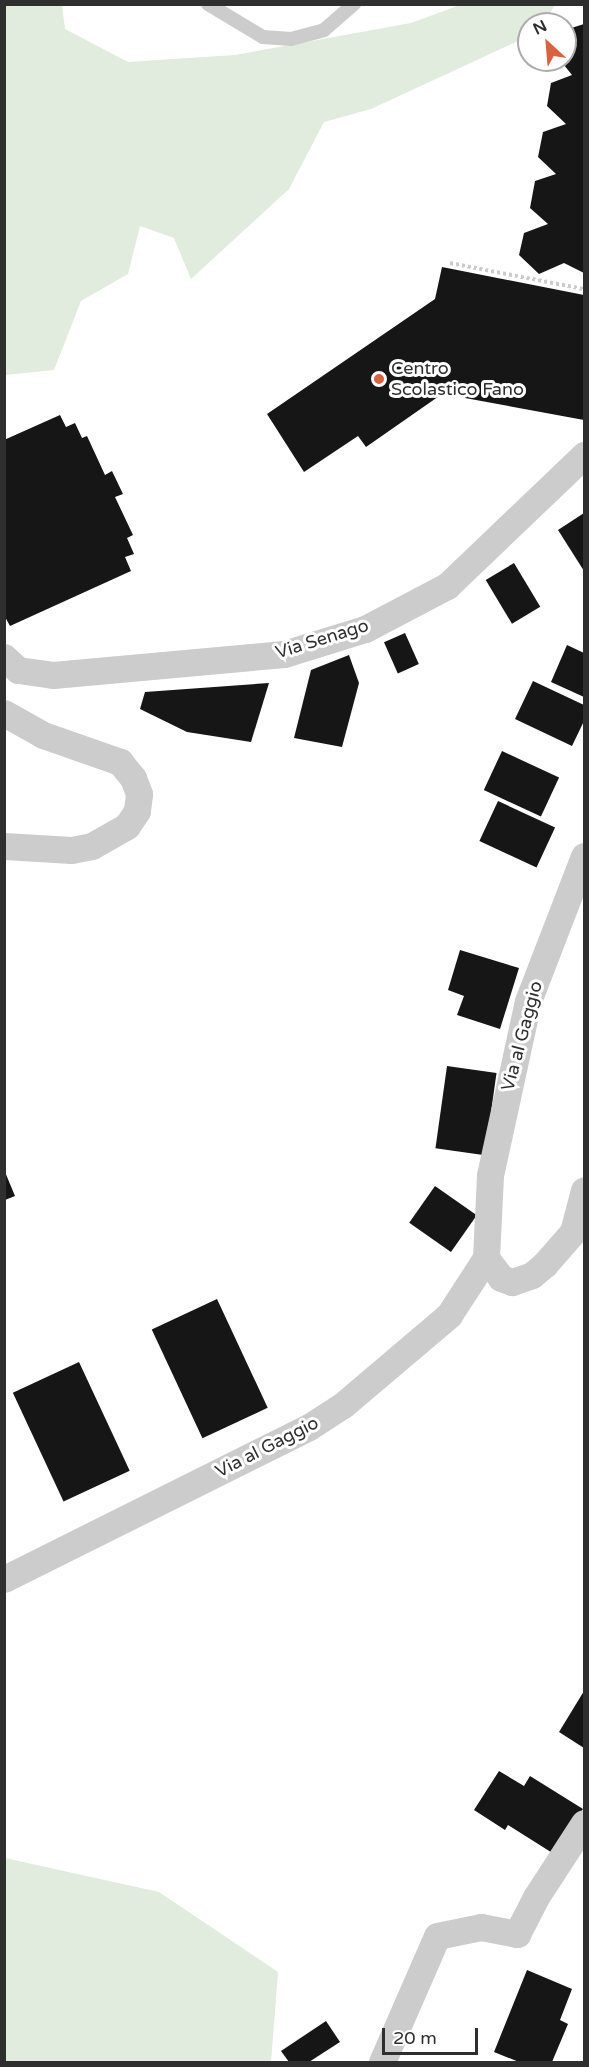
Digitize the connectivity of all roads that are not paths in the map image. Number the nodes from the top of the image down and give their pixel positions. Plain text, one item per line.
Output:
1 (208, 4) edge
2 (354, 4) edge
3 (585, 455) edge
4 (4, 657) edge
5 (4, 713) edge
6 (4, 846) edge
7 (585, 856) edge
8 (585, 1190) edge
9 (486, 1258) junction
10 (4, 1579) edge
11 (585, 1823) edge
12 (382, 2062) edge

1 - 2 lane
3 - 4 street, Via Senago
5 - 6 street
7 - 9 street, Via al Gaggio
8 - 9 street
9 - 10 street, Via al Gaggio
11 - 12 street

